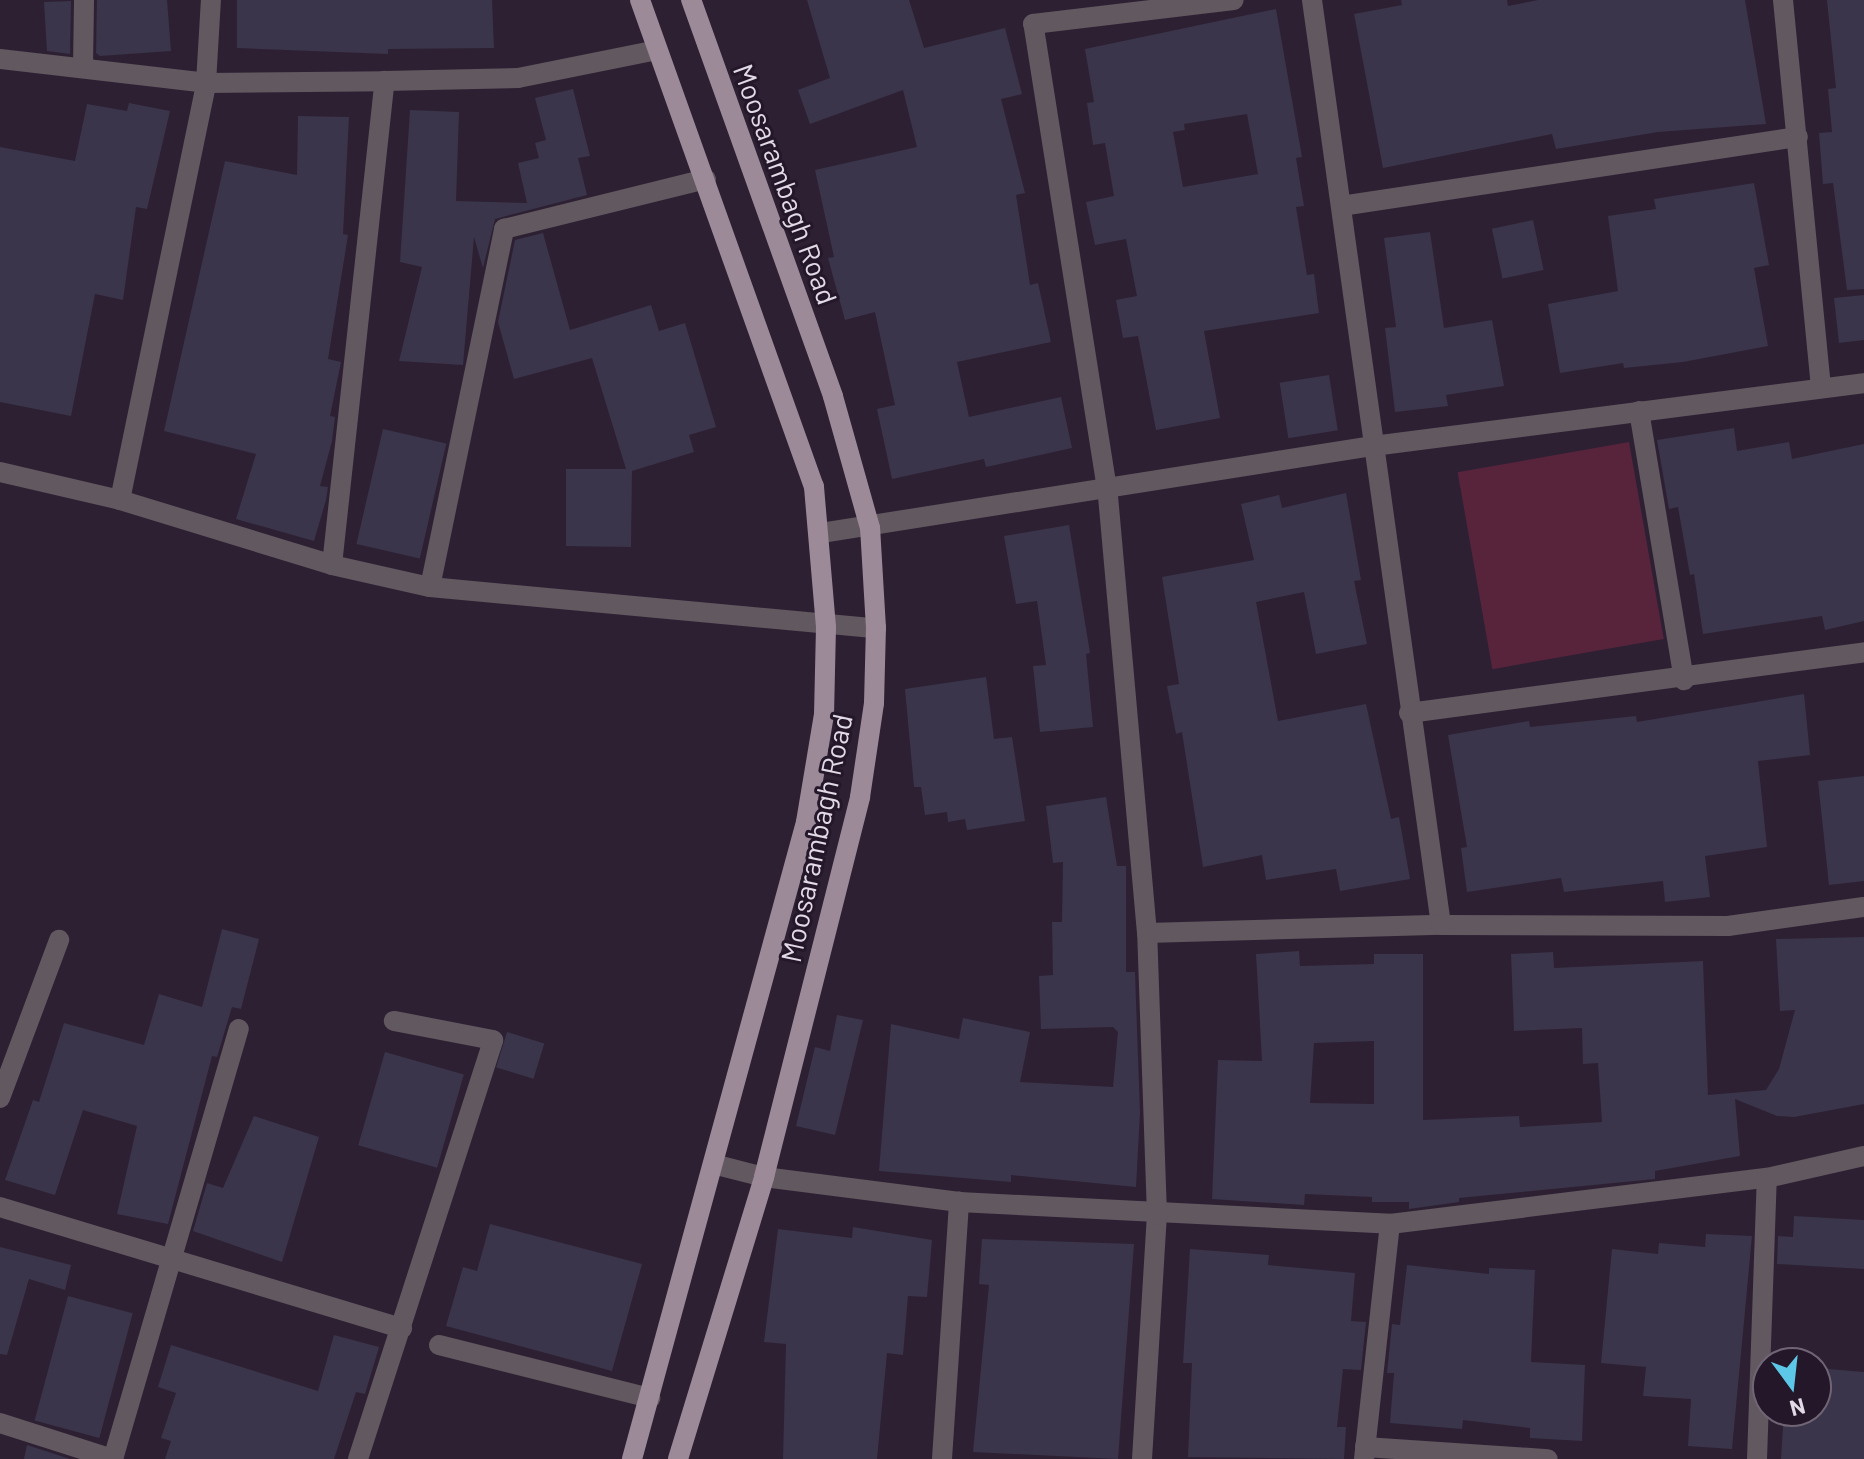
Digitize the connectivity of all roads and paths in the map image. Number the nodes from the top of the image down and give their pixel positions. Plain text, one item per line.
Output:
1 (84, 0) edge
2 (211, 0) edge
3 (640, 0) edge
4 (691, 0) edge
5 (1234, 0) edge
6 (1312, 0) edge
7 (1783, 0) edge
8 (657, 50) junction
9 (0, 59) edge
10 (83, 66) junction
11 (385, 81) junction
12 (206, 83) junction
13 (1798, 137) junction
14 (706, 179) junction
15 (1341, 206) junction
16 (1864, 383) edge
17 (1821, 386) junction
18 (1639, 411) junction
19 (1373, 446) junction
20 (0, 472) edge
21 (1107, 489) junction
22 (120, 500) junction
23 (870, 528) junction
24 (821, 533) junction
25 (332, 565) junction
26 (430, 587) junction
27 (826, 627) junction
28 (876, 628) junction
29 (1864, 652) edge
30 (1684, 680) junction
31 (1409, 713) junction
32 (1864, 907) edge
33 (1441, 925) junction
34 (1147, 933) junction
35 (59, 940) dead end
36 (394, 1021) dead end
37 (239, 1029) dead end
38 (0, 1098) edge
39 (1864, 1156) edge
40 (713, 1164) junction
41 (764, 1177) junction
42 (1767, 1178) junction
43 (959, 1202) junction
44 (0, 1207) edge
45 (1157, 1215) junction
46 (1390, 1224) junction
47 (169, 1261) junction
48 (402, 1328) junction
49 (439, 1345) dead end
50 (650, 1398) junction
51 (0, 1423) edge
52 (1364, 1453) edge
53 (113, 1459) edge
54 (358, 1459) edge
55 (632, 1459) edge
56 (678, 1459) edge
57 (942, 1459) edge
58 (1142, 1459) edge
59 (1548, 1459) edge
60 (1757, 1459) edge

1 - 10 street
2 - 12 street
3 - 8 main road, Moosarambagh Road
4 - 23 main road, Moosarambagh Road
5 - 21 street
6 - 15 street
7 - 13 street
8 - 11 street
8 - 14 main road, Moosarambagh Road
9 - 10 street
10 - 12 street
11 - 12 street
11 - 25 street
12 - 22 street
13 - 15 street
13 - 17 street
14 - 24 main road, Moosarambagh Road
14 - 26 street
15 - 19 street
16 - 17 street
17 - 18 street
18 - 19 street
18 - 30 street
19 - 21 street
19 - 31 street
20 - 22 street
21 - 23 street
21 - 34 street
22 - 25 street
23 - 24 street
23 - 28 main road, Moosarambagh Road
24 - 27 main road, Moosarambagh Road
25 - 26 street
26 - 27 street
27 - 28 street
27 - 40 main road, Moosarambagh Road
28 - 41 main road, Moosarambagh Road
29 - 30 street
30 - 31 street
31 - 33 street
32 - 33 street
33 - 34 street
34 - 45 street
35 - 38 street
36 - 48 street
37 - 47 street
39 - 42 street
40 - 41 street
40 - 50 main road, Moosarambagh Road
41 - 43 street
41 - 56 main road, Moosarambagh Road
42 - 46 street
42 - 60 street
43 - 45 street
43 - 57 street
44 - 47 street
45 - 46 street
45 - 58 street
46 - 52 street
47 - 48 street
47 - 53 street
48 - 54 street
49 - 50 street
50 - 55 main road, Moosarambagh Road
51 - 53 street
52 - 59 street

